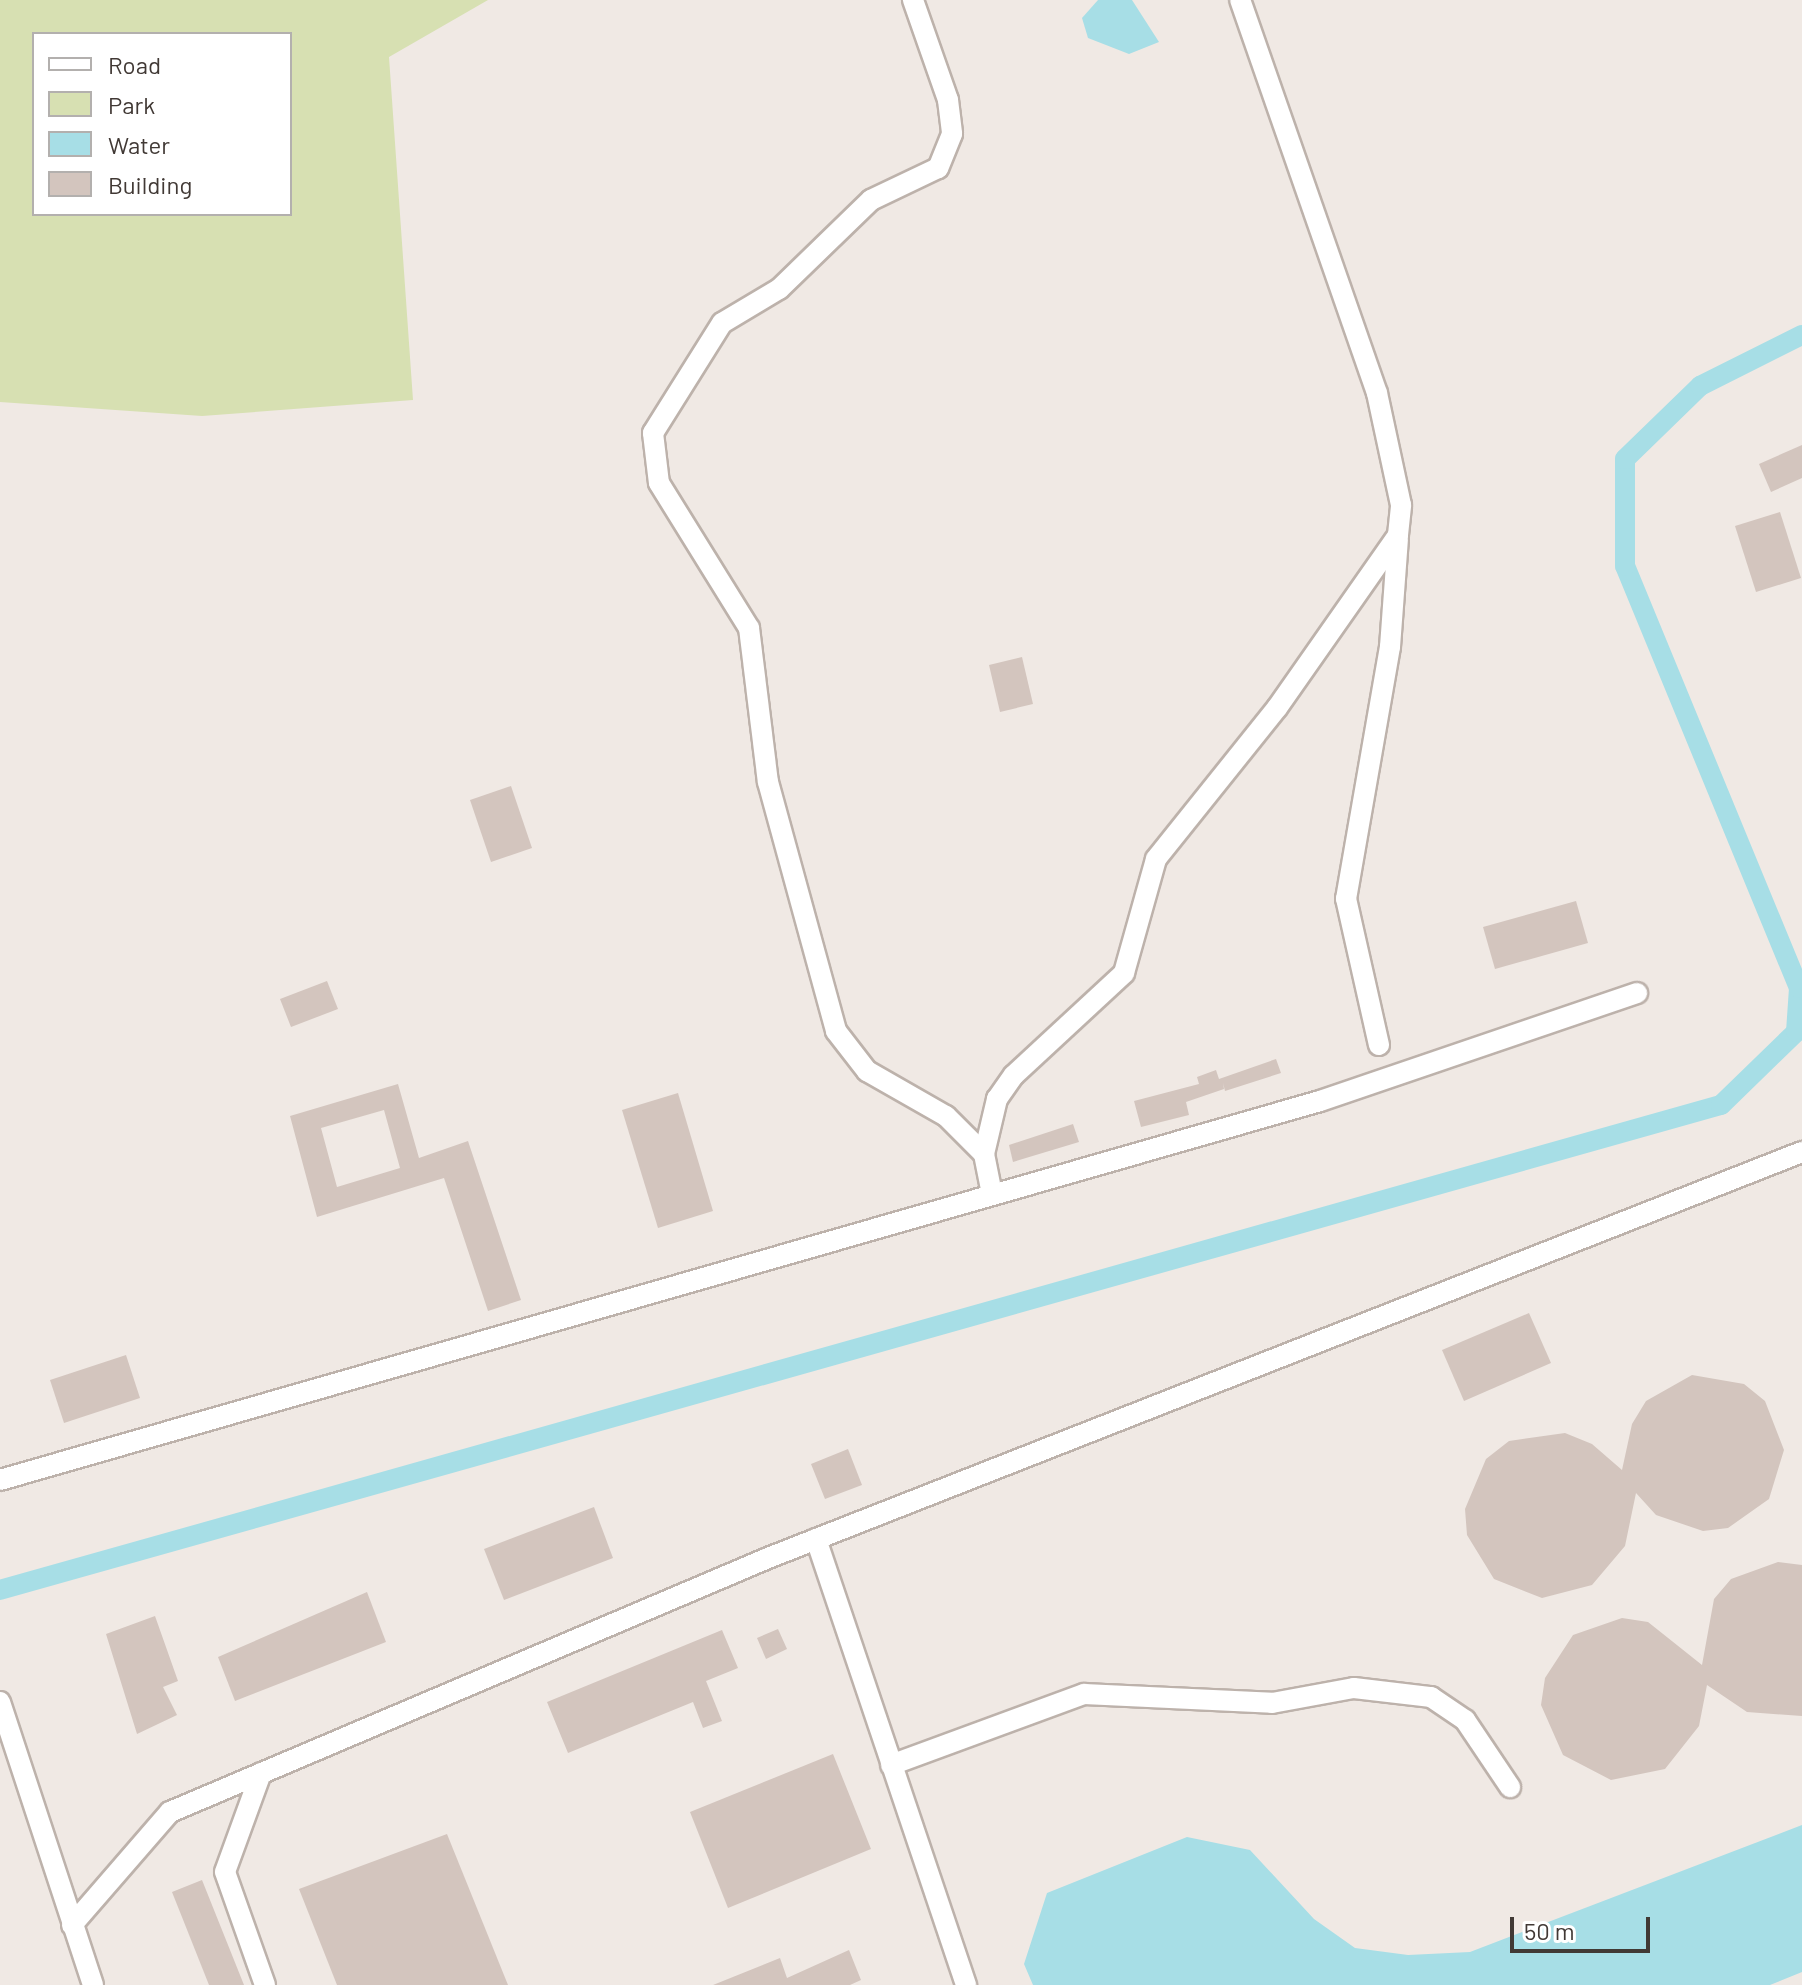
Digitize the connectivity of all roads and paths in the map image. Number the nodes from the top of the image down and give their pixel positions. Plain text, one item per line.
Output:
1 (913, 0) edge
2 (1240, 0) edge
3 (1398, 535) junction
4 (1637, 993) dead end
5 (1379, 1045) dead end
6 (1802, 1152) edge
7 (984, 1154) junction
8 (992, 1194) junction
9 (0, 1480) edge
10 (816, 1539) junction
11 (0, 1702) edge
12 (891, 1765) junction
13 (261, 1773) junction
14 (1510, 1787) dead end
15 (72, 1925) junction
16 (93, 1985) edge
17 (265, 1985) edge
18 (966, 1985) edge

1 - 7 street
2 - 3 street
3 - 5 street
3 - 7 street
4 - 8 street
6 - 10 street
7 - 8 street
8 - 9 street
10 - 12 street
10 - 13 street
11 - 15 street
12 - 14 street
12 - 18 street
13 - 15 street
13 - 17 street
15 - 16 street

